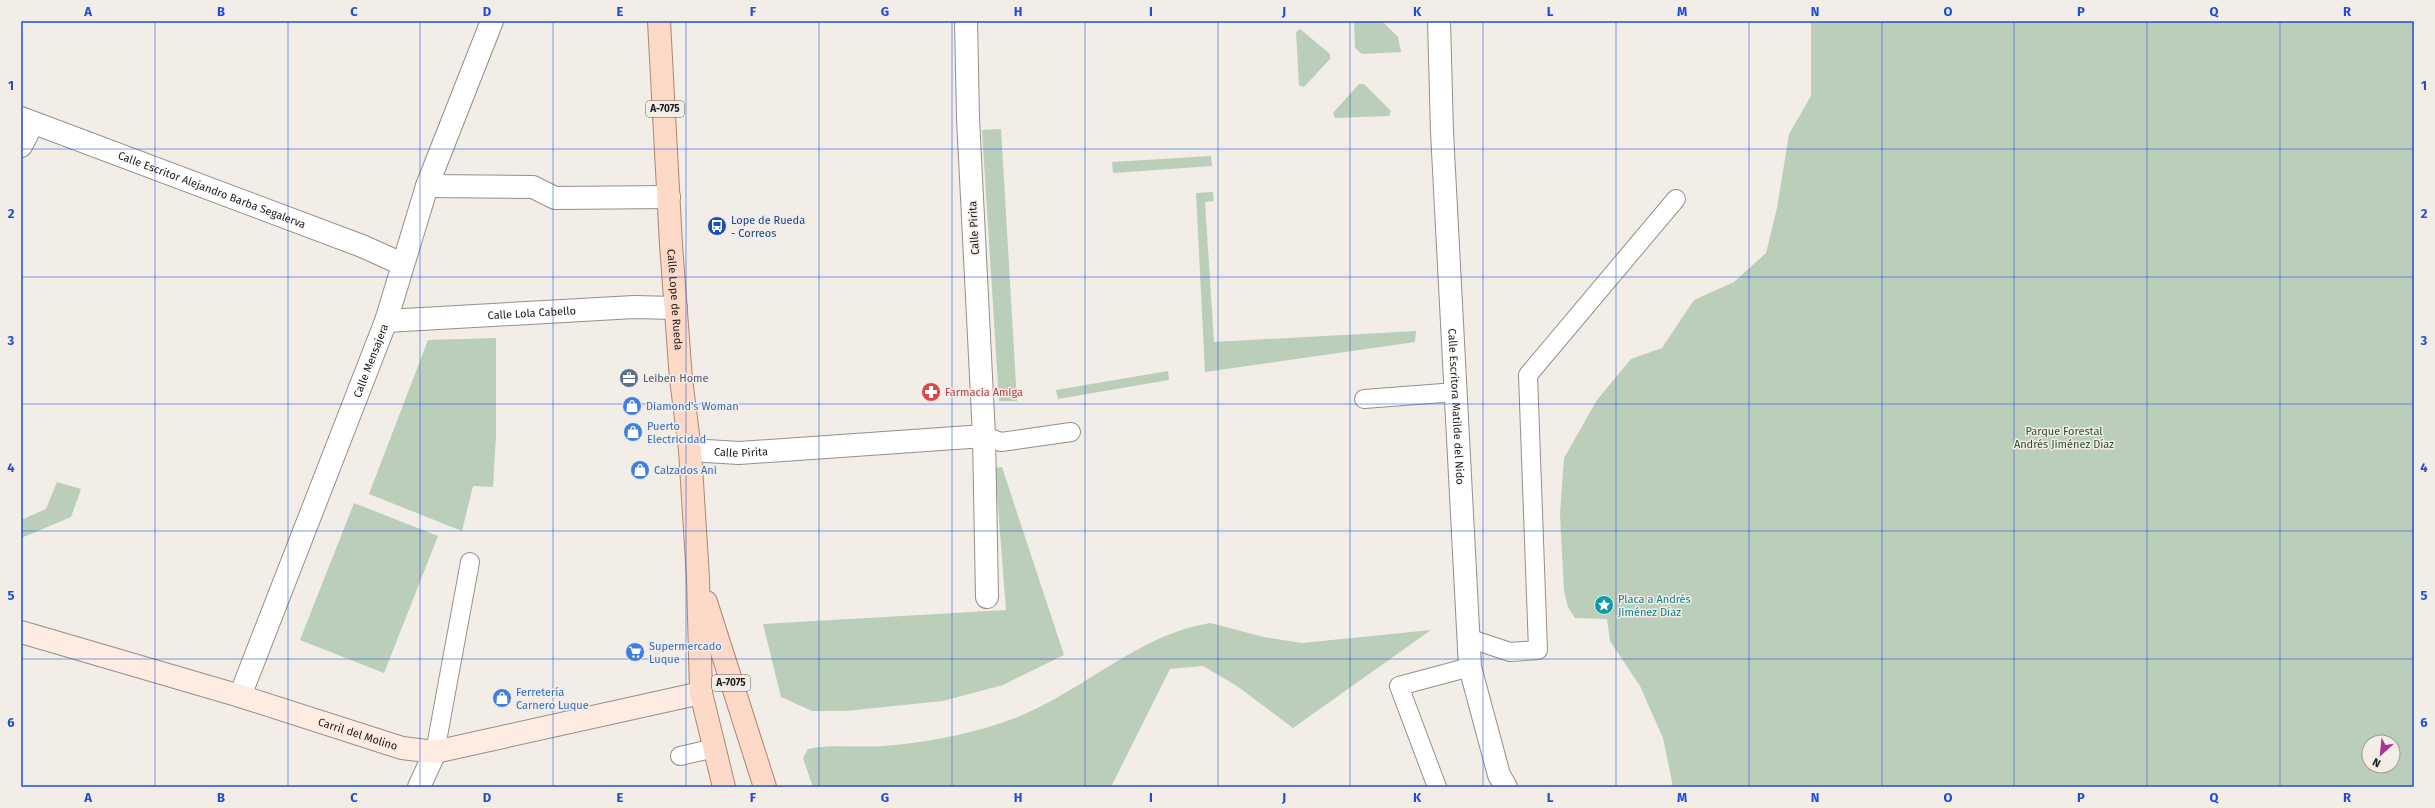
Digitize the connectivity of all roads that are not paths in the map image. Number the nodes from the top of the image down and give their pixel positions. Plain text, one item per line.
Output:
1 (492, 21) edge
2 (659, 21) edge
3 (966, 21) edge
4 (1439, 21) edge
5 (27, 120) edge
6 (21, 146) edge
7 (427, 186) junction
8 (668, 197) junction
9 (1676, 199) dead end
10 (402, 264) junction
11 (676, 308) junction
12 (386, 321) junction
13 (1456, 392) junction
14 (1364, 399) dead end
15 (1071, 432) dead end
16 (984, 436) junction
17 (690, 450) junction
18 (470, 562) dead end
19 (698, 578) junction
20 (987, 598) dead end
21 (21, 632) edge
22 (1468, 638) junction
23 (1470, 667) junction
24 (701, 693) junction
25 (240, 696) junction
26 (715, 748) junction
27 (435, 752) junction
28 (680, 756) dead end
29 (419, 787) edge
30 (724, 787) edge
31 (765, 787) edge
32 (1437, 787) edge
33 (1506, 787) edge

1 - 7 street, Calle Mensajera
2 - 8 main road, Calle Lope de Rueda / A-7075
3 - 16 street, Calle Pirita
4 - 13 street, Calle Escritora Matilde del Nido
5 - 6 street
5 - 10 street, Calle Escritor Alejandro Barba Segalerva
7 - 8 street
7 - 10 street, Calle Mensajera
8 - 11 main road, Calle Lope de Rueda / A-7075
9 - 22 lane
10 - 12 street, Calle Mensajera
11 - 12 street, Calle Lola Cabello
11 - 17 main road, Calle Lope de Rueda / A-7075
12 - 25 street, Calle Mensajera
13 - 14 lane
13 - 22 street, Calle Escritora Matilde del Nido
15 - 16 lane
16 - 17 street, Calle Pirita
16 - 20 street, Calle Pirita
17 - 19 main road, Calle Lope de Rueda / A-7075
18 - 27 lane
19 - 24 main road, Calle Lope de Rueda / A-7075
19 - 31 main road, Calle Lope de Rueda / A-7075
21 - 25 street, Carril del Molino
22 - 23 street, Calle Escritora Matilde del Nido
23 - 32 lane
23 - 33 street, Calle Escritora Matilde del Nido
24 - 26 main road, Calle Lope de Rueda / A-7075
24 - 27 street, Carril del Molino
25 - 27 street, Carril del Molino
26 - 28 lane
26 - 30 main road, Calle Lope de Rueda / A-7075
27 - 29 street

